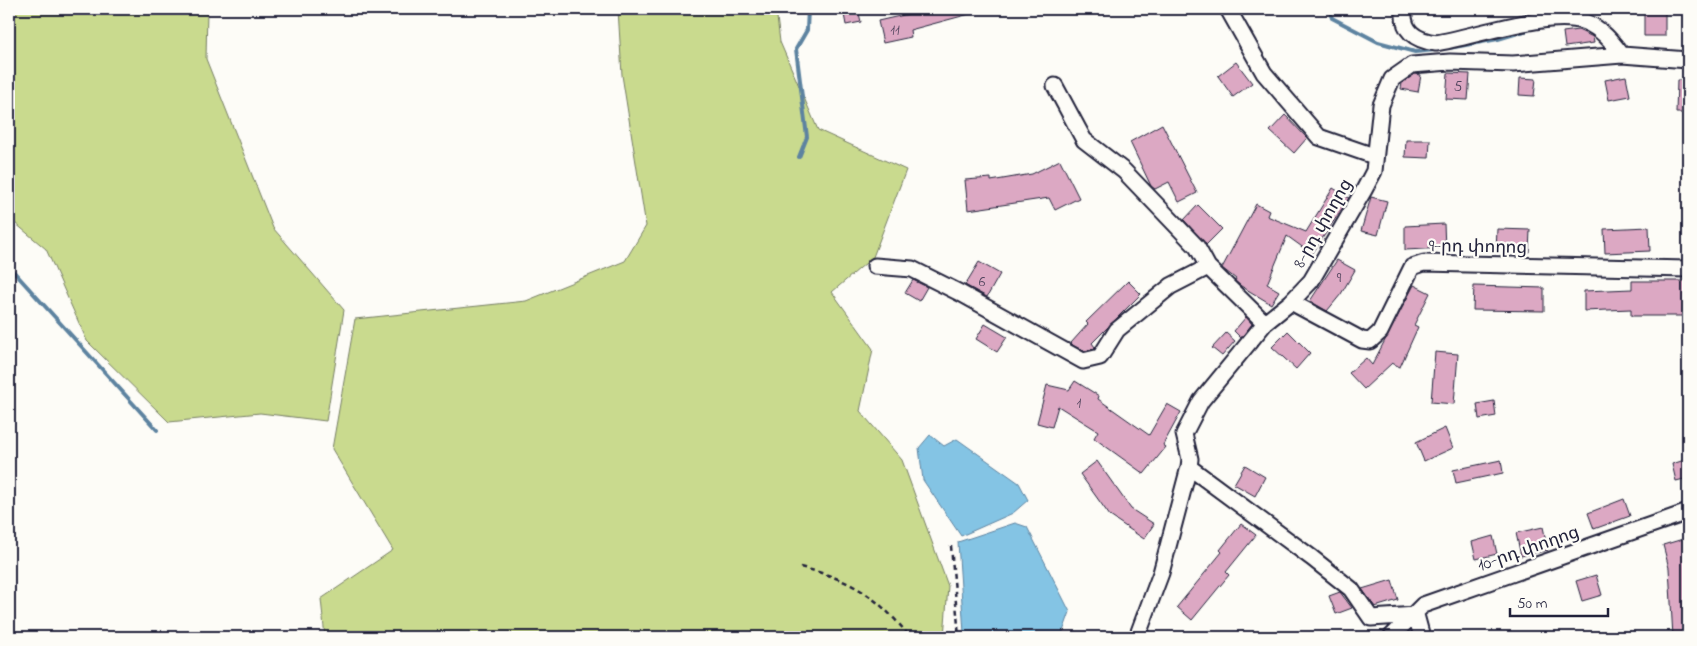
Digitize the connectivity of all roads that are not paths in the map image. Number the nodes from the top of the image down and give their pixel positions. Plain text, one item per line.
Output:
1 (1228, 9) edge
2 (1404, 9) edge
3 (1622, 55) junction
4 (1688, 60) edge
5 (1054, 86) dead end
6 (1374, 156) junction
7 (875, 266) dead end
8 (1208, 267) junction
9 (1688, 269) edge
10 (1291, 302) junction
11 (1265, 323) junction
12 (1188, 467) junction
13 (1688, 512) edge
14 (1416, 615) junction
15 (1136, 637) edge
16 (1392, 637) edge
17 (1422, 637) edge

1 - 6 street
2 - 3 street
3 - 4 street, 8-րդ փողոց
3 - 6 street, 8-րդ փողոց
5 - 8 street
6 - 10 street, 8-րդ փողոց
7 - 8 street
8 - 11 street
9 - 10 street, 9-րդ փողոց
10 - 11 street, 8-րդ փողոց
11 - 12 street, 8-րդ փողոց
12 - 14 street
12 - 15 street, 8-րդ փողոց
13 - 14 street, 10-րդ փողոց
14 - 16 street, 10-րդ փողոց
14 - 17 street

